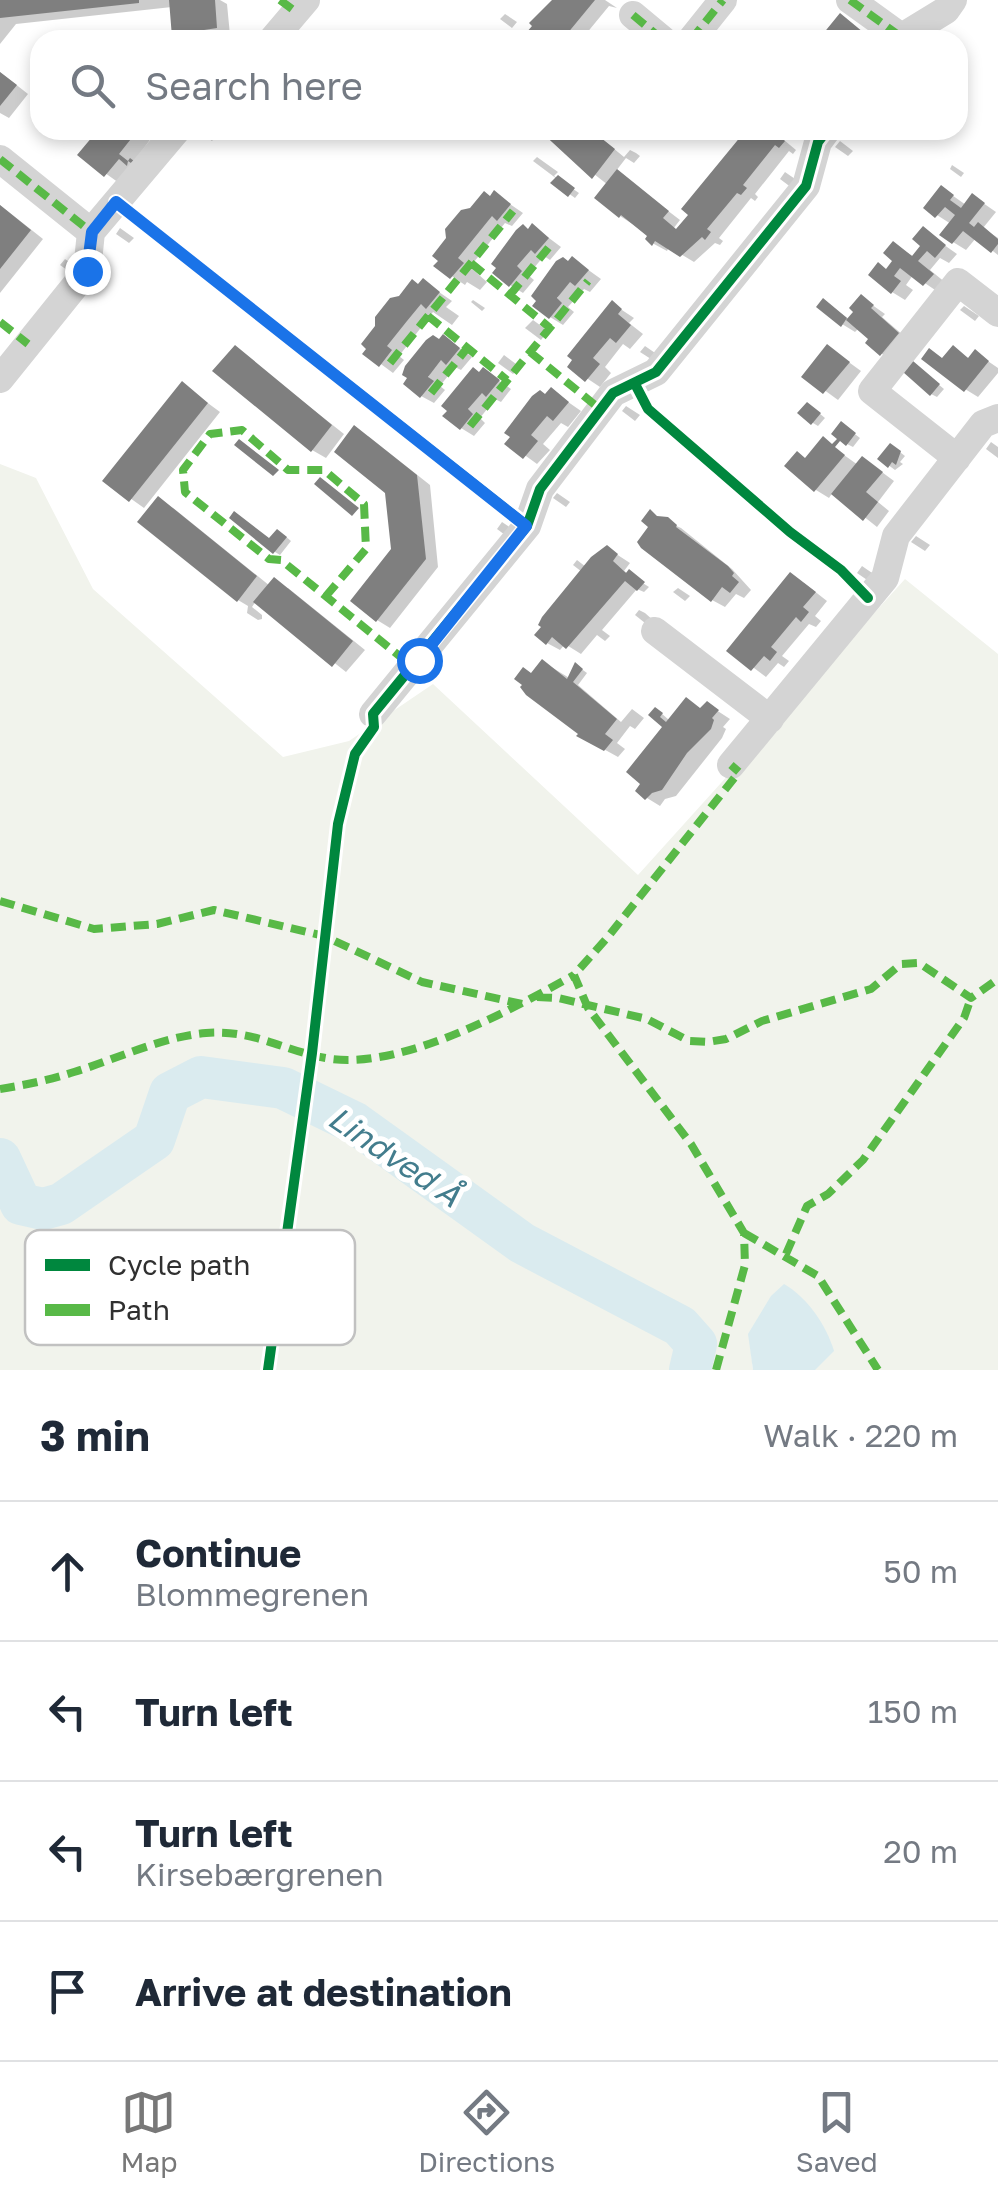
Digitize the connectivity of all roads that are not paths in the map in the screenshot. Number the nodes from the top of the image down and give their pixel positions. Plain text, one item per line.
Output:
1 (723, 0) edge
2 (850, 0) edge
3 (954, 0) edge
4 (294, 4) edge
5 (632, 16) dead end
6 (278, 30) edge
7 (650, 30) edge
8 (699, 30) edge
9 (889, 30) edge
10 (912, 30) edge
11 (169, 140) edge
12 (820, 140) edge
13 (0, 159) edge
14 (92, 232) junction
15 (998, 313) edge
16 (0, 379) edge
17 (998, 418) edge
18 (957, 458) junction
19 (655, 631) dead end
20 (373, 714) dead end
21 (770, 720) junction
22 (731, 765) dead end

1 - 8 street
2 - 9 street
3 - 10 street
4 - 6 street
5 - 7 street
11 - 14 street
12 - 20 street
13 - 14 street
14 - 16 street
15 - 18 street
17 - 18 street
18 - 21 street
19 - 21 street
21 - 22 street

